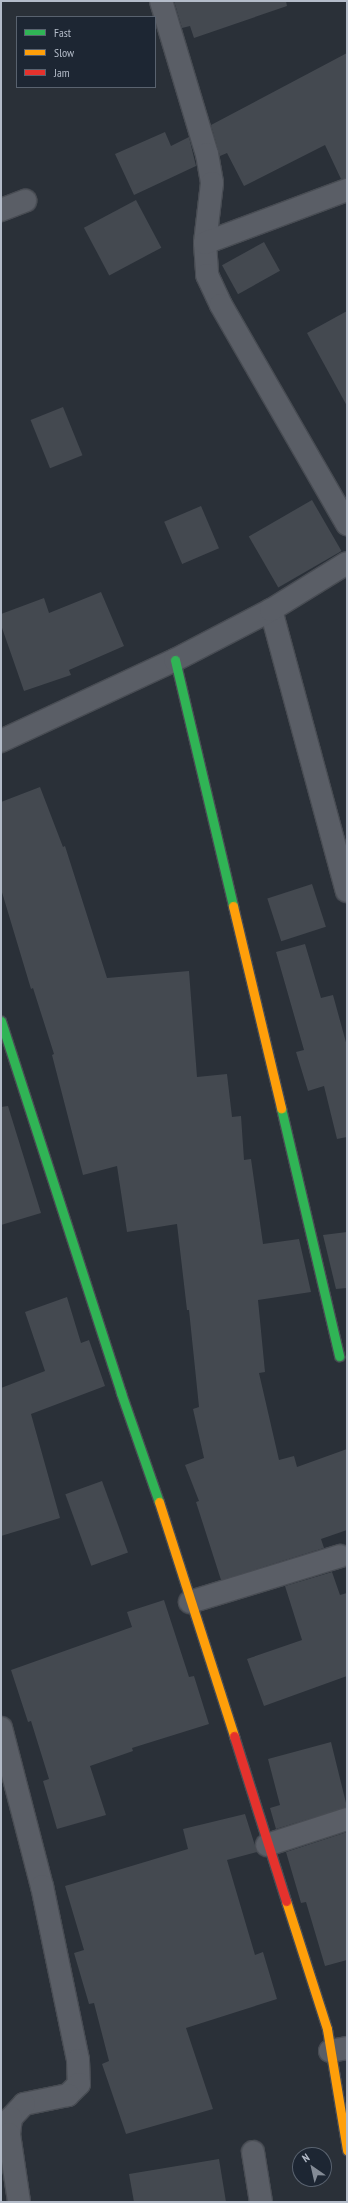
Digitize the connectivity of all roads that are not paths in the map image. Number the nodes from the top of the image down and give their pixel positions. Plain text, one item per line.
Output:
1 (161, 1) edge
2 (347, 190) edge
3 (25, 201) dead end
4 (1, 210) edge
5 (205, 242) junction
6 (347, 524) edge
7 (347, 563) edge
8 (271, 610) junction
9 (175, 660) junction
10 (3, 735) edge
11 (347, 891) edge
12 (1, 1021) edge
13 (339, 1356) dead end
14 (340, 1556) dead end
15 (190, 1602) junction
16 (1, 1728) edge
17 (347, 1819) edge
18 (267, 1845) junction
19 (339, 2050) edge
20 (347, 2150) edge
21 (253, 2152) dead end
22 (19, 2202) edge
23 (261, 2202) edge

1 - 5 street
2 - 5 street
3 - 4 street
5 - 6 street
7 - 8 street
8 - 9 street
8 - 11 street
9 - 10 street
9 - 13 street
12 - 15 street
14 - 15 street
15 - 18 street
16 - 22 street
17 - 18 street
18 - 19 street
19 - 20 street
21 - 23 street

